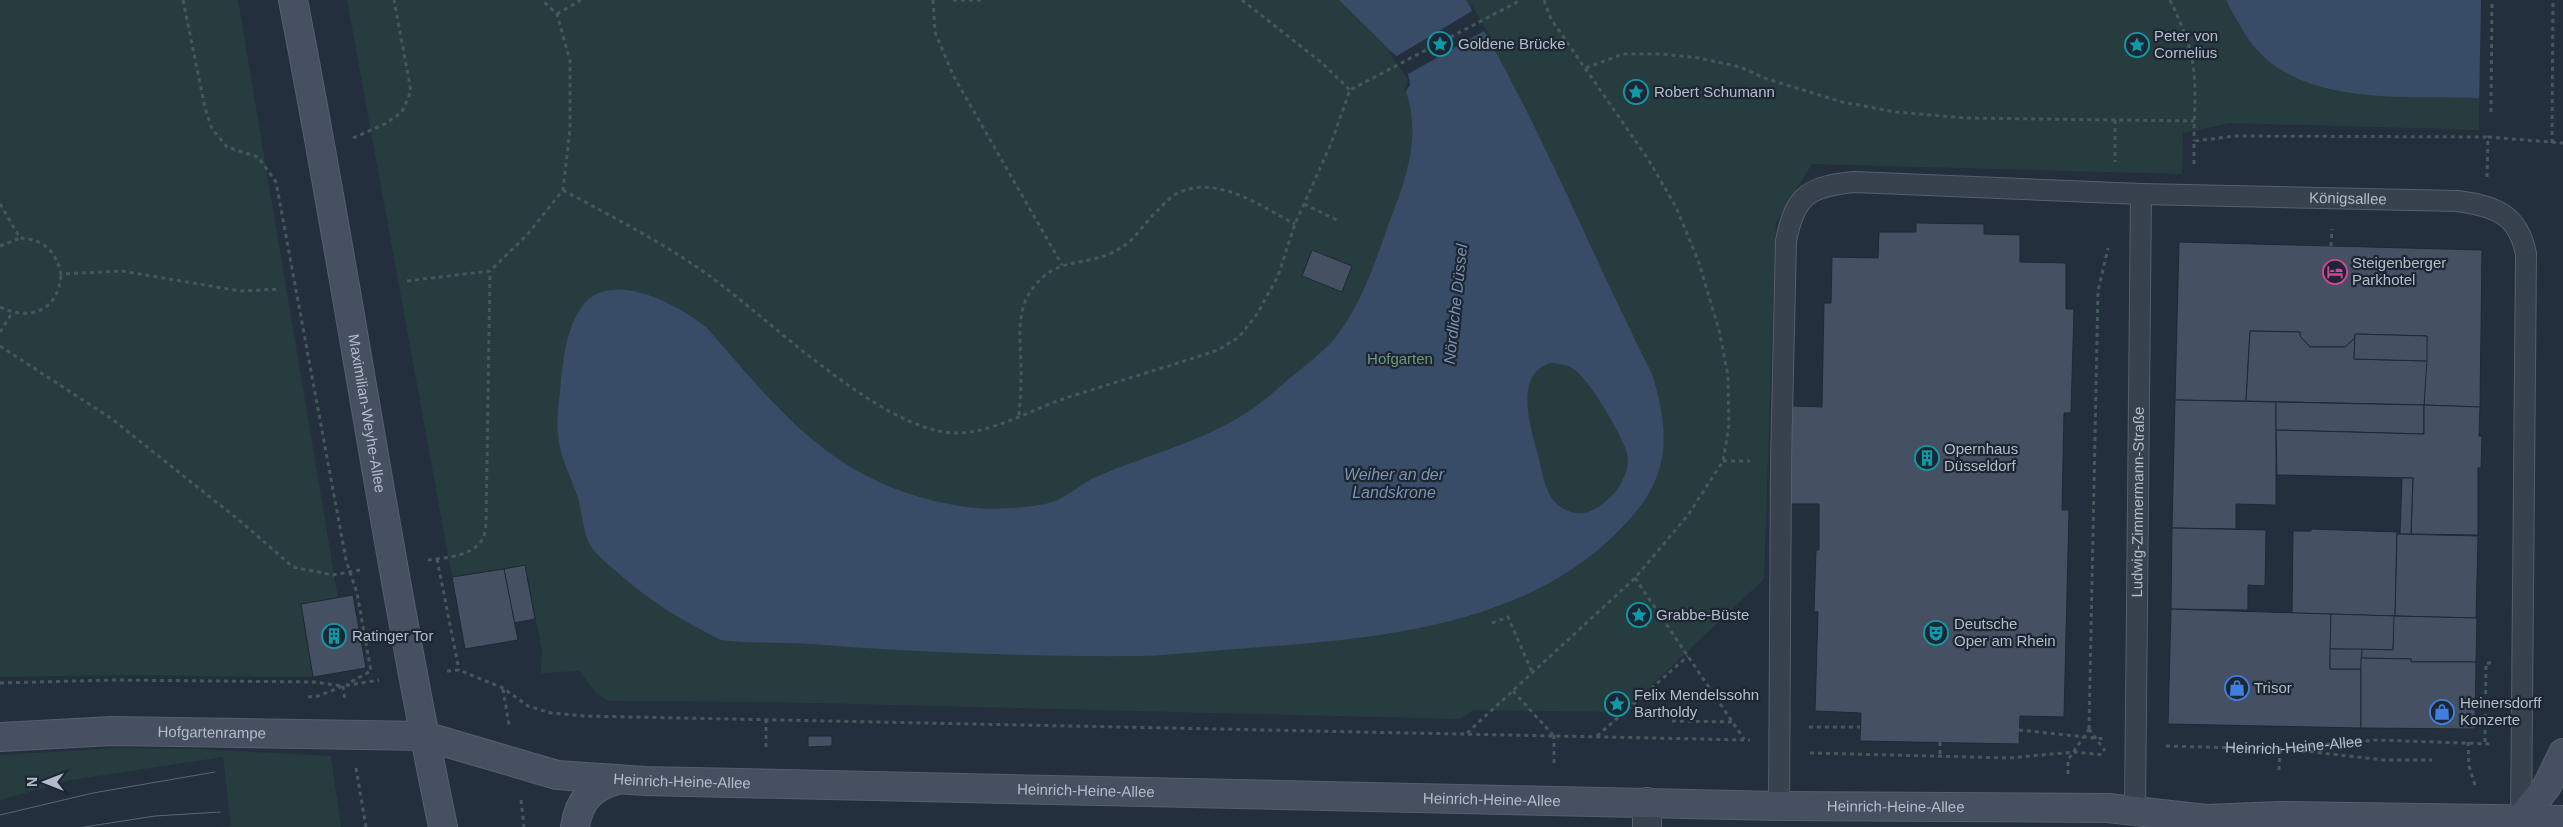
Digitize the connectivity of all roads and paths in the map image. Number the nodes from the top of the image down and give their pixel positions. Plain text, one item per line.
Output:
1 (183, 0) edge
2 (293, 0) edge
3 (394, 0) edge
4 (542, 0) edge
5 (581, 0) edge
6 (933, 0) edge
7 (953, 0) edge
8 (984, 0) edge
9 (1242, 0) edge
10 (1521, 0) edge
11 (1544, 0) edge
12 (2170, 0) edge
13 (2492, 0) edge
14 (2553, 0) edge
15 (969, 1) edge
16 (557, 14) junction
17 (1586, 68) junction
18 (1350, 90) junction
19 (2491, 112) dead end
20 (2115, 120) junction
21 (2194, 121) junction
22 (2488, 137) junction
23 (2194, 141) junction
24 (2563, 143) edge
25 (2552, 144) junction
26 (322, 149) junction
27 (563, 190) junction
28 (2115, 193) junction
29 (2141, 194) junction
30 (2192, 194) junction
31 (0, 204) edge
32 (1304, 204) junction
33 (2487, 205) junction
34 (1339, 221) dead end
35 (1295, 224) junction
36 (20, 238) junction
37 (2108, 240) dead end
38 (0, 246) edge
39 (1062, 265) junction
40 (490, 271) junction
41 (61, 274) junction
42 (407, 281) dead end
43 (280, 289) dead end
44 (0, 308) edge
45 (12, 313) junction
46 (0, 332) edge
47 (0, 346) edge
48 (1019, 415) junction
49 (437, 559) junction
50 (392, 565) junction
51 (350, 572) junction
52 (1635, 578) junction
53 (1492, 623) dead end
54 (1688, 656) junction
55 (459, 670) junction
56 (450, 671) dead end
57 (1532, 672) junction
58 (376, 681) dead end
59 (0, 684) edge
60 (343, 686) junction
61 (503, 688) junction
62 (1513, 691) junction
63 (318, 696) dead end
64 (1670, 714) dead end
65 (766, 719) junction
66 (1732, 722) junction
67 (2089, 728) junction
68 (2019, 730) dead end
69 (510, 734) dead end
70 (1466, 734) junction
71 (1554, 735) junction
72 (424, 736) junction
73 (1597, 736) junction
74 (2085, 736) junction
75 (0, 737) edge
76 (2095, 738) junction
77 (1940, 742) dead end
78 (2468, 742) junction
79 (2135, 743) junction
80 (2501, 746) dead end
81 (2278, 748) junction
82 (2074, 752) junction
83 (766, 753) dead end
84 (1808, 753) dead end
85 (2563, 753) edge
86 (1940, 757) junction
87 (2432, 760) dead end
88 (356, 765) dead end
89 (2279, 770) dead end
90 (2068, 772) dead end
91 (1554, 774) dead end
92 (617, 780) junction
93 (2474, 784) dead end
94 (519, 795) dead end
95 (1778, 806) junction
96 (2135, 811) junction
97 (1647, 815) edge
98 (2521, 819) junction
99 (2563, 820) edge
100 (366, 827) edge
101 (443, 827) edge
102 (524, 827) edge
103 (575, 827) edge

1 - 51 path
2 - 26 main road, Maximilian-Weyhe-Allee
3 - 26 path
4 - 16 path
5 - 16 path
6 - 39 path
7 - 15 path
8 - 15 path
9 - 18 path
10 - 18 path
11 - 17 path
12 - 21 path
13 - 19 path
14 - 25 path
16 - 27 path
17 - 20 path
17 - 52 path
18 - 32 path
20 - 21 path
20 - 28 path
21 - 23 path
22 - 23 path
22 - 25 path
22 - 33 path
23 - 30 path
24 - 25 path
26 - 50 main road, Maximilian-Weyhe-Allee
27 - 40 path
27 - 48 path
28 - 29 lane, Königsallee
28 - 95 lane, Königsallee
29 - 30 lane, Königsallee
29 - 79 lane, Ludwig-Zimmermann-Straße
30 - 33 lane, Königsallee
31 - 36 path
32 - 34 path
32 - 35 path
33 - 98 lane, Königsallee
35 - 39 path
35 - 48 path
36 - 38 path
36 - 41 path
37 - 67 path
39 - 48 path
40 - 42 path
40 - 49 path
41 - 43 path
41 - 45 path
44 - 45 path
45 - 46 path
47 - 51 path
49 - 50 path
49 - 55 path
50 - 72 main road, Maximilian-Weyhe-Allee
51 - 60 path
52 - 54 path
52 - 57 path
53 - 57 path
54 - 66 path
54 - 73 path
55 - 56 path
55 - 61 path
57 - 62 path
58 - 60 path
59 - 60 path
60 - 63 path
61 - 65 path
61 - 69 path
62 - 70 path
62 - 71 path
64 - 66 path
65 - 70 path
65 - 83 path
66 - 73 path
67 - 74 path
67 - 76 path
68 - 74 path, Heinrich-Heine-Allee
70 - 71 path
71 - 73 path
71 - 91 path
72 - 75 main road, Hofgartenrampe
72 - 92 main road, Heinrich-Heine-Allee
72 - 101 main road, Maximilian-Weyhe-Allee
74 - 76 path, Heinrich-Heine-Allee
74 - 82 path
76 - 79 path, Heinrich-Heine-Allee
76 - 82 path
77 - 86 path
78 - 80 path, Heinrich-Heine-Allee
78 - 81 path, Heinrich-Heine-Allee
78 - 93 path
79 - 81 path, Heinrich-Heine-Allee
79 - 96 lane, Ludwig-Zimmermann-Straße
81 - 87 path
81 - 89 path
82 - 86 path
82 - 90 path
84 - 86 path
85 - 98 main road
88 - 100 path
92 - 97 main road, Heinrich-Heine-Allee
92 - 103 main road
94 - 102 path
95 - 96 main road, Heinrich-Heine-Allee
95 - 97 main road, Heinrich-Heine-Allee
96 - 98 main road, Heinrich-Heine-Allee
98 - 99 main road, Heinrich-Heine-Allee

